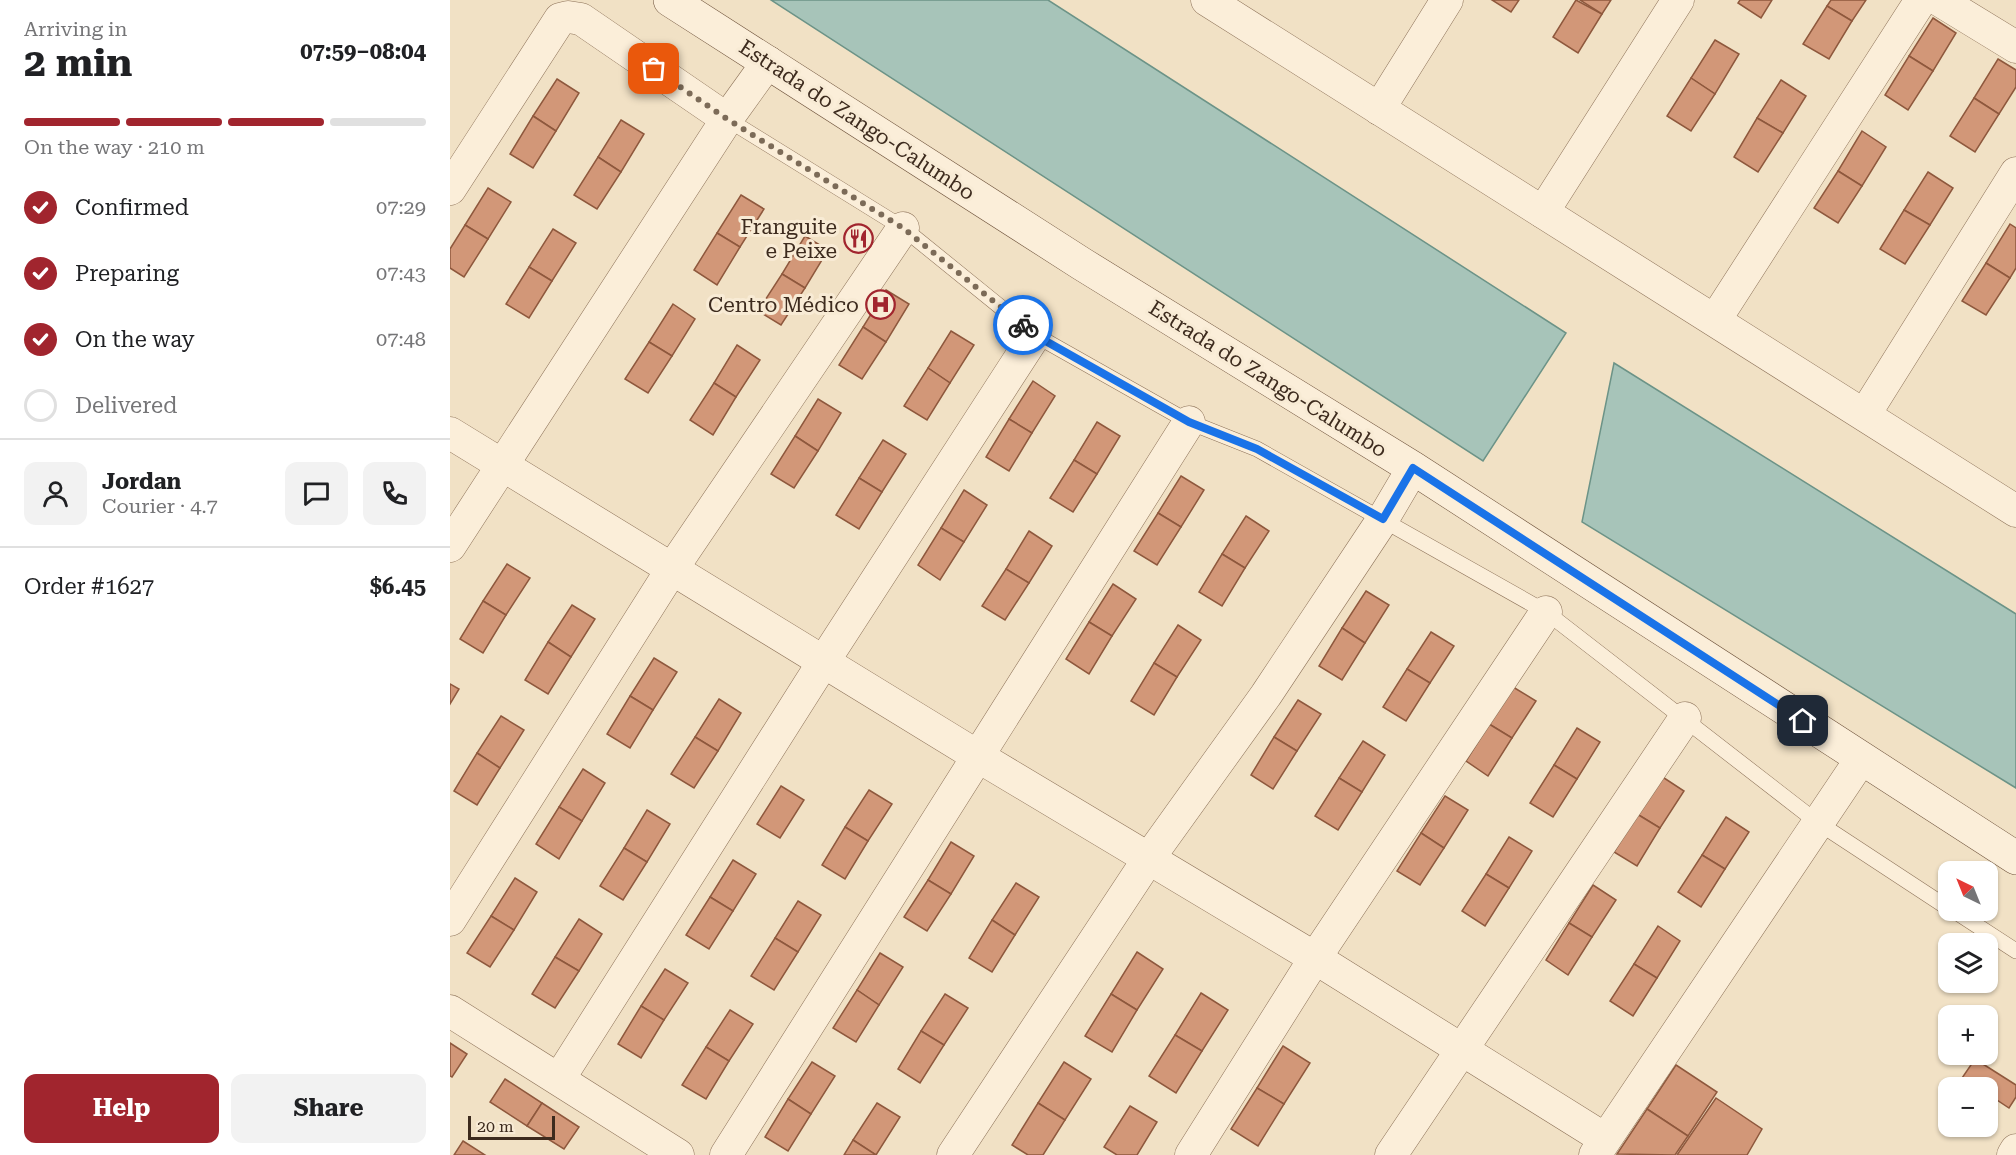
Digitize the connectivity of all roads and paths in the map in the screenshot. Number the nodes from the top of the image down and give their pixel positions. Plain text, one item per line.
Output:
1 (670, 0) edge
2 (1207, 0) edge
3 (1447, 0) edge
4 (1678, 0) edge
5 (1921, 0) edge
6 (1939, 0) edge
7 (1247, 10) edge
8 (2016, 47) edge
9 (768, 62) junction
10 (1379, 109) junction
11 (727, 119) junction
12 (2016, 172) edge
13 (450, 189) edge
14 (1543, 212) junction
15 (903, 228) junction
16 (1715, 320) junction
17 (1035, 335) junction
18 (1865, 414) junction
19 (1189, 422) junction
20 (450, 433) edge
21 (501, 465) junction
22 (1413, 468) junction
23 (2014, 507) edge
24 (1383, 519) junction
25 (450, 546) edge
26 (672, 569) junction
27 (1546, 612) junction
28 (824, 660) junction
29 (1685, 718) junction
30 (979, 758) junction
31 (1861, 759) junction
32 (1816, 822) junction
33 (1149, 858) junction
34 (2016, 858) edge
35 (1938, 901) edge
36 (450, 920) edge
37 (1970, 921) edge
38 (2016, 951) edge
39 (1315, 958) junction
40 (450, 1011) edge
41 (1461, 1048) junction
42 (559, 1079) junction
43 (1600, 1147) edge
44 (2016, 1150) edge
45 (678, 1155) edge
46 (726, 1155) edge
47 (953, 1155) edge
48 (1191, 1155) edge
49 (1391, 1155) edge
50 (2013, 1155) edge

1 - 9 main road, Estrada do Zango-Calumbo
2 - 7 street
3 - 10 street
4 - 14 street
5 - 16 street
6 - 8 street
7 - 10 street
9 - 11 street
9 - 22 main road, Estrada do Zango-Calumbo
10 - 14 street
11 - 13 street
11 - 15 lane
11 - 21 street
12 - 18 street
14 - 16 street
15 - 17 lane
15 - 26 street
16 - 18 street
17 - 19 lane
17 - 28 street
18 - 23 street
19 - 24 lane
19 - 30 street
20 - 21 street
21 - 25 street
21 - 26 street
22 - 24 street
22 - 31 main road, Estrada do Zango-Calumbo
24 - 27 lane
24 - 33 street
26 - 28 street
26 - 36 street
27 - 29 lane
27 - 39 street
28 - 30 street
28 - 42 street
29 - 32 lane
29 - 41 street
30 - 33 street
30 - 46 street
31 - 32 street
31 - 34 main road, Estrada do Zango-Calumbo
32 - 35 lane
32 - 43 street
33 - 39 street
33 - 47 street
37 - 38 lane
39 - 41 street
39 - 48 street
40 - 42 street
41 - 43 street
41 - 49 street
42 - 45 street
44 - 50 street

